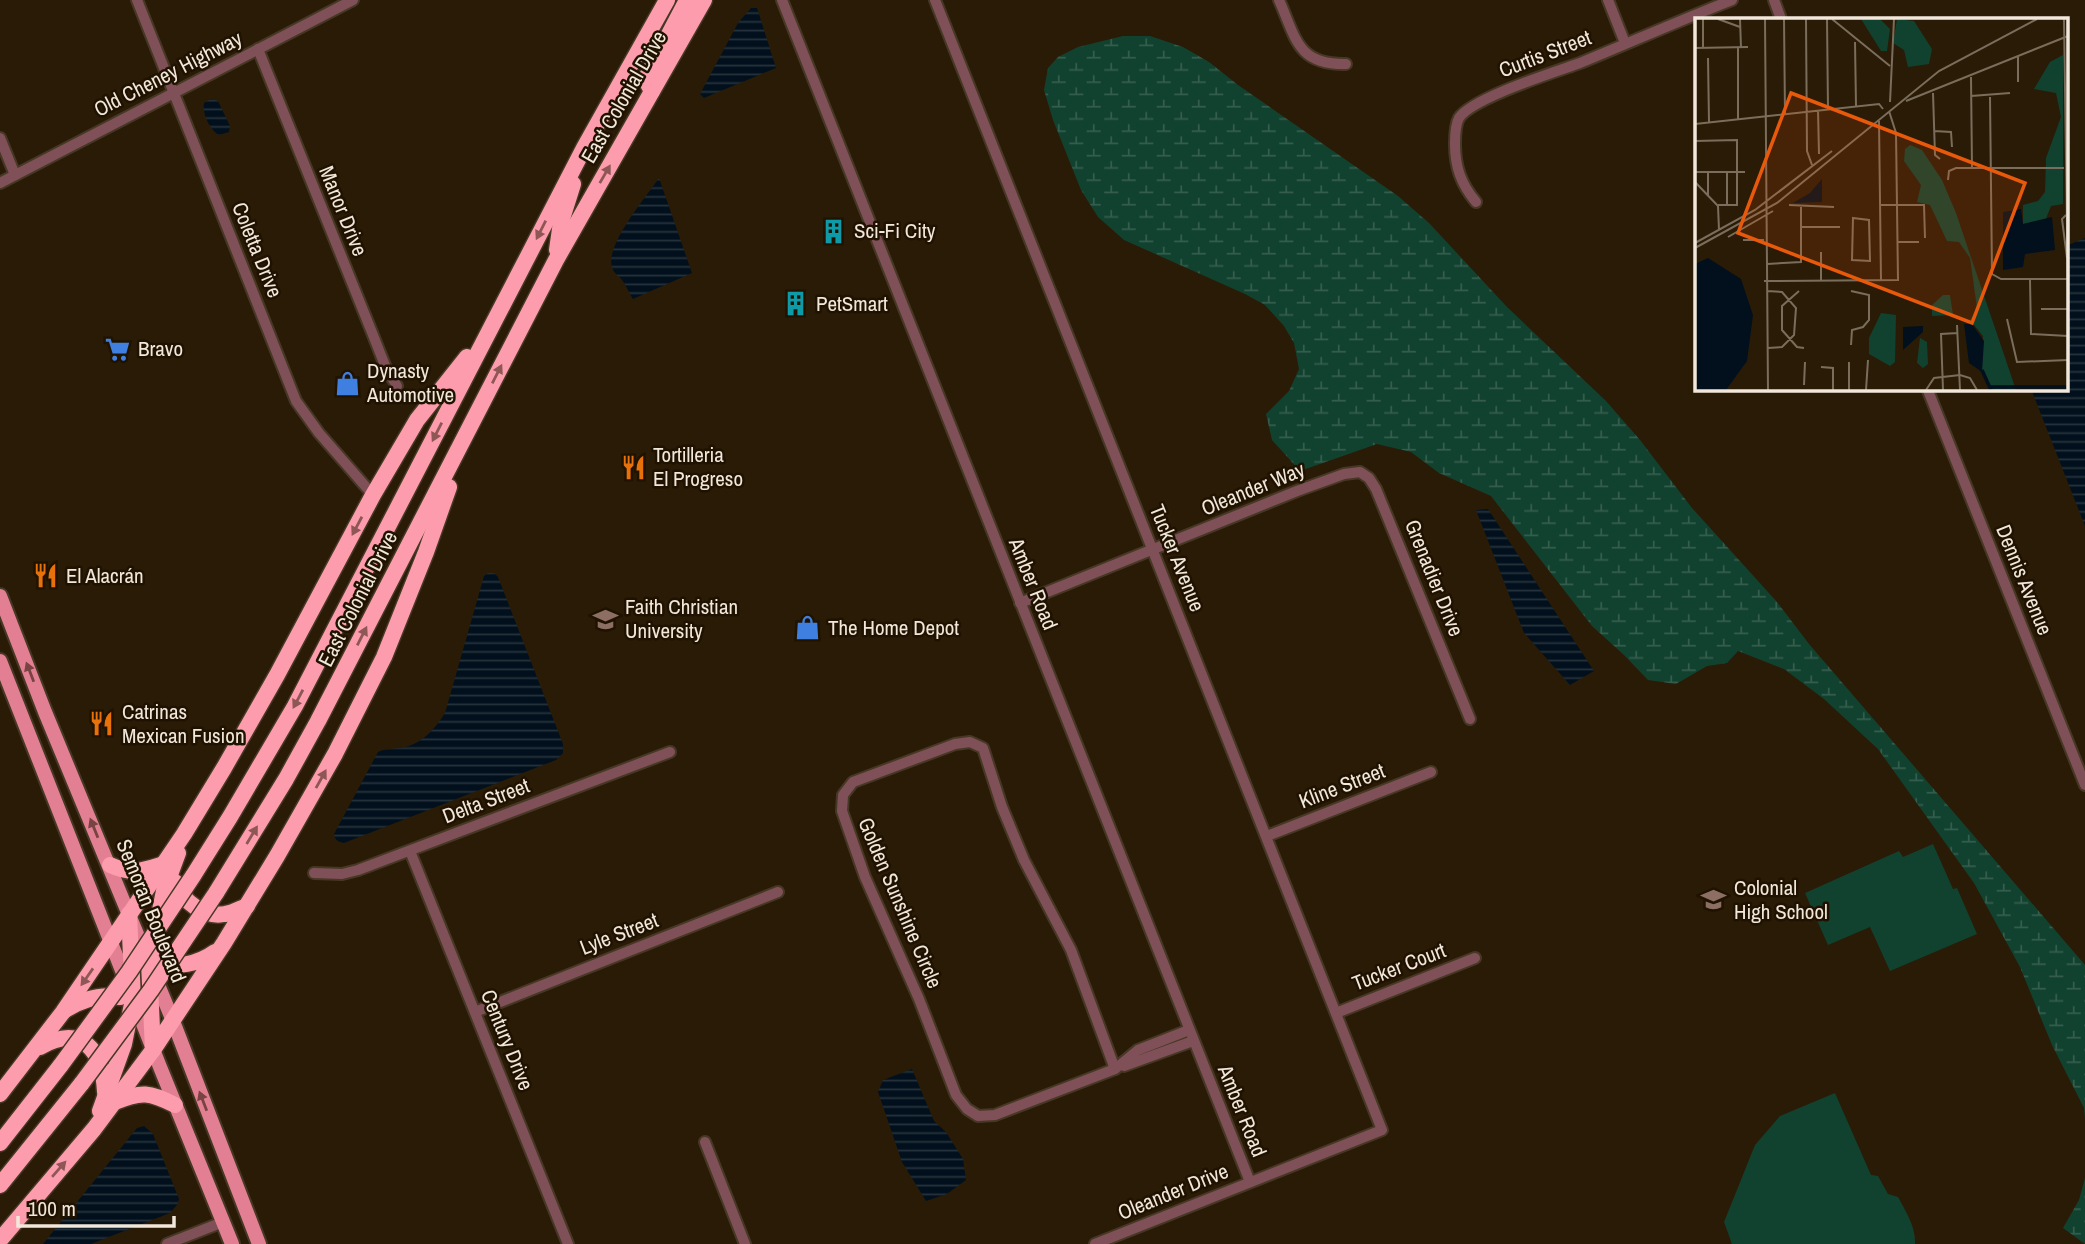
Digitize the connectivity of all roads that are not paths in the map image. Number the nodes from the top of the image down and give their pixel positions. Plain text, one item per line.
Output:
1 (138, 0) edge
2 (353, 0) edge
3 (667, 0) edge
4 (687, 0) edge
5 (704, 0) edge
6 (782, 0) edge
7 (935, 0) edge
8 (1279, 0) edge
9 (1608, 0) edge
10 (1732, 0) edge
11 (1774, 0) edge
12 (332, 5) edge
13 (1781, 18) edge
14 (1625, 43) junction
15 (258, 49) junction
16 (1346, 64) dead end
17 (652, 91) junction
18 (174, 92) junction
19 (0, 138) edge
20 (584, 148) junction
21 (15, 175) junction
22 (0, 183) edge
23 (1476, 202) dead end
24 (556, 260) junction
25 (491, 328) junction
26 (397, 386) dead end
27 (1928, 390) edge
28 (466, 435) junction
29 (1344, 474) joint
30 (373, 495) junction
31 (1153, 551) junction
32 (0, 596) edge
33 (1020, 603) junction
34 (0, 618) edge
35 (15, 633) junction
36 (0, 661) edge
37 (1470, 719) dead end
38 (670, 752) dead end
39 (1431, 772) dead end
40 (2085, 785) edge
41 (1267, 836) junction
42 (410, 851) junction
43 (110, 865) junction
44 (168, 869) junction
45 (314, 873) dead end
46 (778, 892) dead end
47 (247, 906) junction
48 (129, 914) junction
49 (110, 943) junction
50 (224, 943) junction
51 (132, 957) junction
52 (1475, 958) dead end
53 (149, 963) junction
54 (133, 999) junction
55 (152, 1008) junction
56 (63, 1012) junction
57 (475, 1012) junction
58 (1336, 1013) junction
59 (173, 1021) junction
60 (1191, 1036) junction
61 (35, 1049) junction
62 (153, 1050) junction
63 (1115, 1069) junction
64 (0, 1094) edge
65 (109, 1100) junction
66 (175, 1105) junction
67 (1382, 1130) joint
68 (705, 1142) dead end
69 (0, 1143) edge
70 (1250, 1182) junction
71 (0, 1185) edge
72 (223, 1222) junction
73 (0, 1240) edge
74 (167, 1244) edge
75 (232, 1244) edge
76 (259, 1244) edge
77 (568, 1244) edge
78 (745, 1244) edge
79 (1096, 1244) edge

1 - 18 street, Coletta Drive
2 - 12 street, Old Cheney Highway
3 - 20 highway, East Colonial Drive
4 - 17 highway
5 - 17 highway, East Colonial Drive
6 - 33 street, Amber Road
7 - 31 street, Tucker Avenue
8 - 16 street
9 - 14 street
10 - 14 street, Curtis Street
11 - 13 street
12 - 15 street, Old Cheney Highway
14 - 23 street, Curtis Street
15 - 18 street, Old Cheney Highway
15 - 26 street, Manor Drive
24 -> 17 highway, East Colonial Drive
18 - 21 street, Old Cheney Highway
18 - 30 street, Coletta Drive
19 - 21 street
20 - 24 highway
20 -> 25 highway, East Colonial Drive
21 - 22 street, Old Cheney Highway
28 -> 24 highway, East Colonial Drive
25 - 30 highway
25 -> 69 highway, East Colonial Drive, bridge
27 - 40 street, Dennis Avenue
47 -> 28 highway
71 -> 28 highway, East Colonial Drive, bridge
29 - 31 street, Oleander Way
29 - 37 street, Grenadier Drive
30 -> 44 highway
31 - 33 street, Oleander Way
31 - 41 street, Tucker Avenue
32 - 35 main road, Semoran Boulevard
33 - 60 street, Amber Road
34 - 35 main road
43 -> 35 main road, Semoran Boulevard
36 - 49 main road
38 - 42 street, Delta Street
39 - 41 street, Kline Street
41 - 58 street, Tucker Avenue
42 - 45 street, Delta Street
42 - 57 street, Century Drive
43 - 44 highway
43 - 48 main road, Semoran Boulevard
44 - 47 highway
44 - 48 highway
44 - 53 highway
46 - 57 street, Lyle Street
47 - 50 highway
48 - 49 highway
48 - 51 highway
48 - 53 main road, Semoran Boulevard
49 - 51 highway
49 - 54 main road
49 -> 56 highway
50 - 53 highway
50 - 59 highway
51 - 53 highway
51 - 54 highway
52 - 58 street, Tucker Court
53 - 55 highway
53 - 59 main road, Semoran Boulevard
54 - 55 highway
54 - 56 highway
54 - 62 main road
54 - 65 highway
55 - 59 highway
55 - 62 highway
56 - 61 highway
57 - 77 street, Century Drive
58 - 67 street, Tucker Avenue
59 - 62 highway
76 -> 59 main road, Semoran Boulevard
60 - 63 street, Golden Sunshine Circle
60 - 70 street, Amber Road
61 - 64 highway
61 - 65 highway
62 - 65 highway
62 - 66 main road
63 - 63 street, Golden Sunshine Circle
65 - 66 highway
73 -> 65 highway
66 - 72 main road
67 - 70 street, Oleander Drive
68 - 78 street
70 - 79 street, Oleander Drive
72 - 74 street
72 - 75 main road

